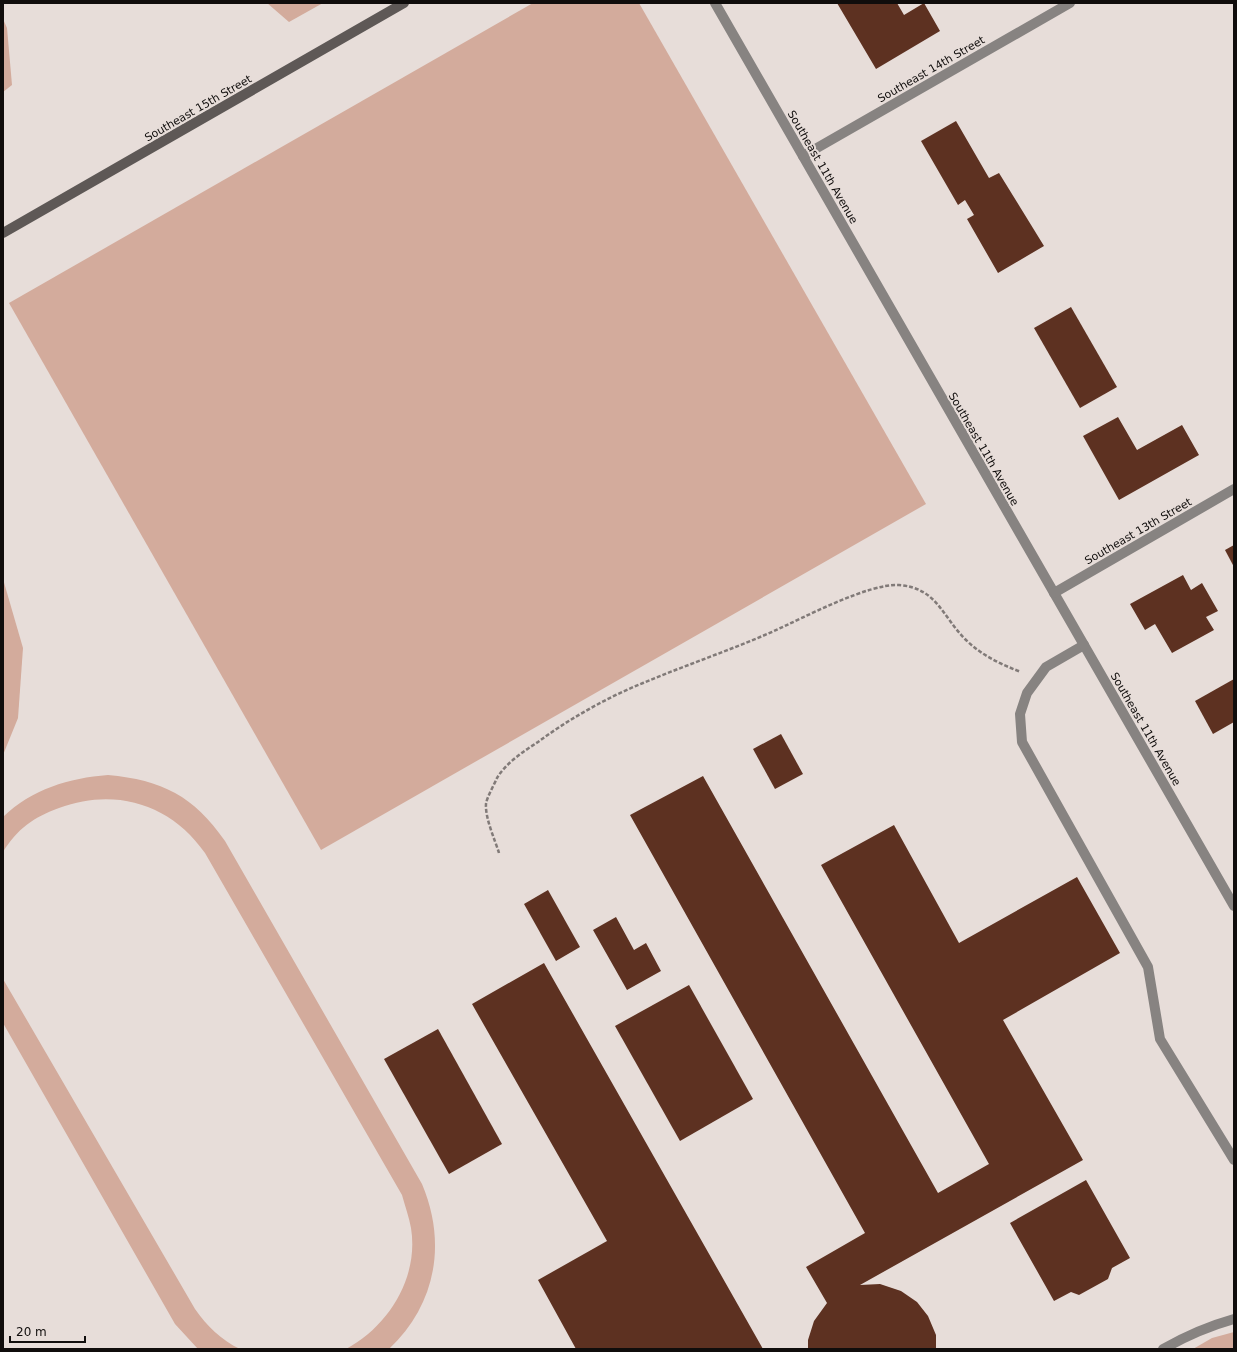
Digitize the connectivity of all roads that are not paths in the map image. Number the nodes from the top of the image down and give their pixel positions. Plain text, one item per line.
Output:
1 (404, 3) edge
2 (715, 3) edge
3 (1070, 3) edge
4 (803, 156) junction
5 (3, 233) edge
6 (1234, 490) edge
7 (1054, 593) junction
8 (1084, 645) junction
9 (1234, 906) edge
10 (1234, 1160) edge
11 (1234, 1319) edge
12 (1163, 1349) edge

1 - 5 street, Southeast 15th Street
2 - 4 street, Southeast 11th Avenue
3 - 4 street, Southeast 14th Street
4 - 7 street, Southeast 11th Avenue
6 - 7 street, Southeast 13th Street
7 - 8 street, Southeast 11th Avenue
8 - 9 street, Southeast 11th Avenue
8 - 10 street
11 - 12 street

